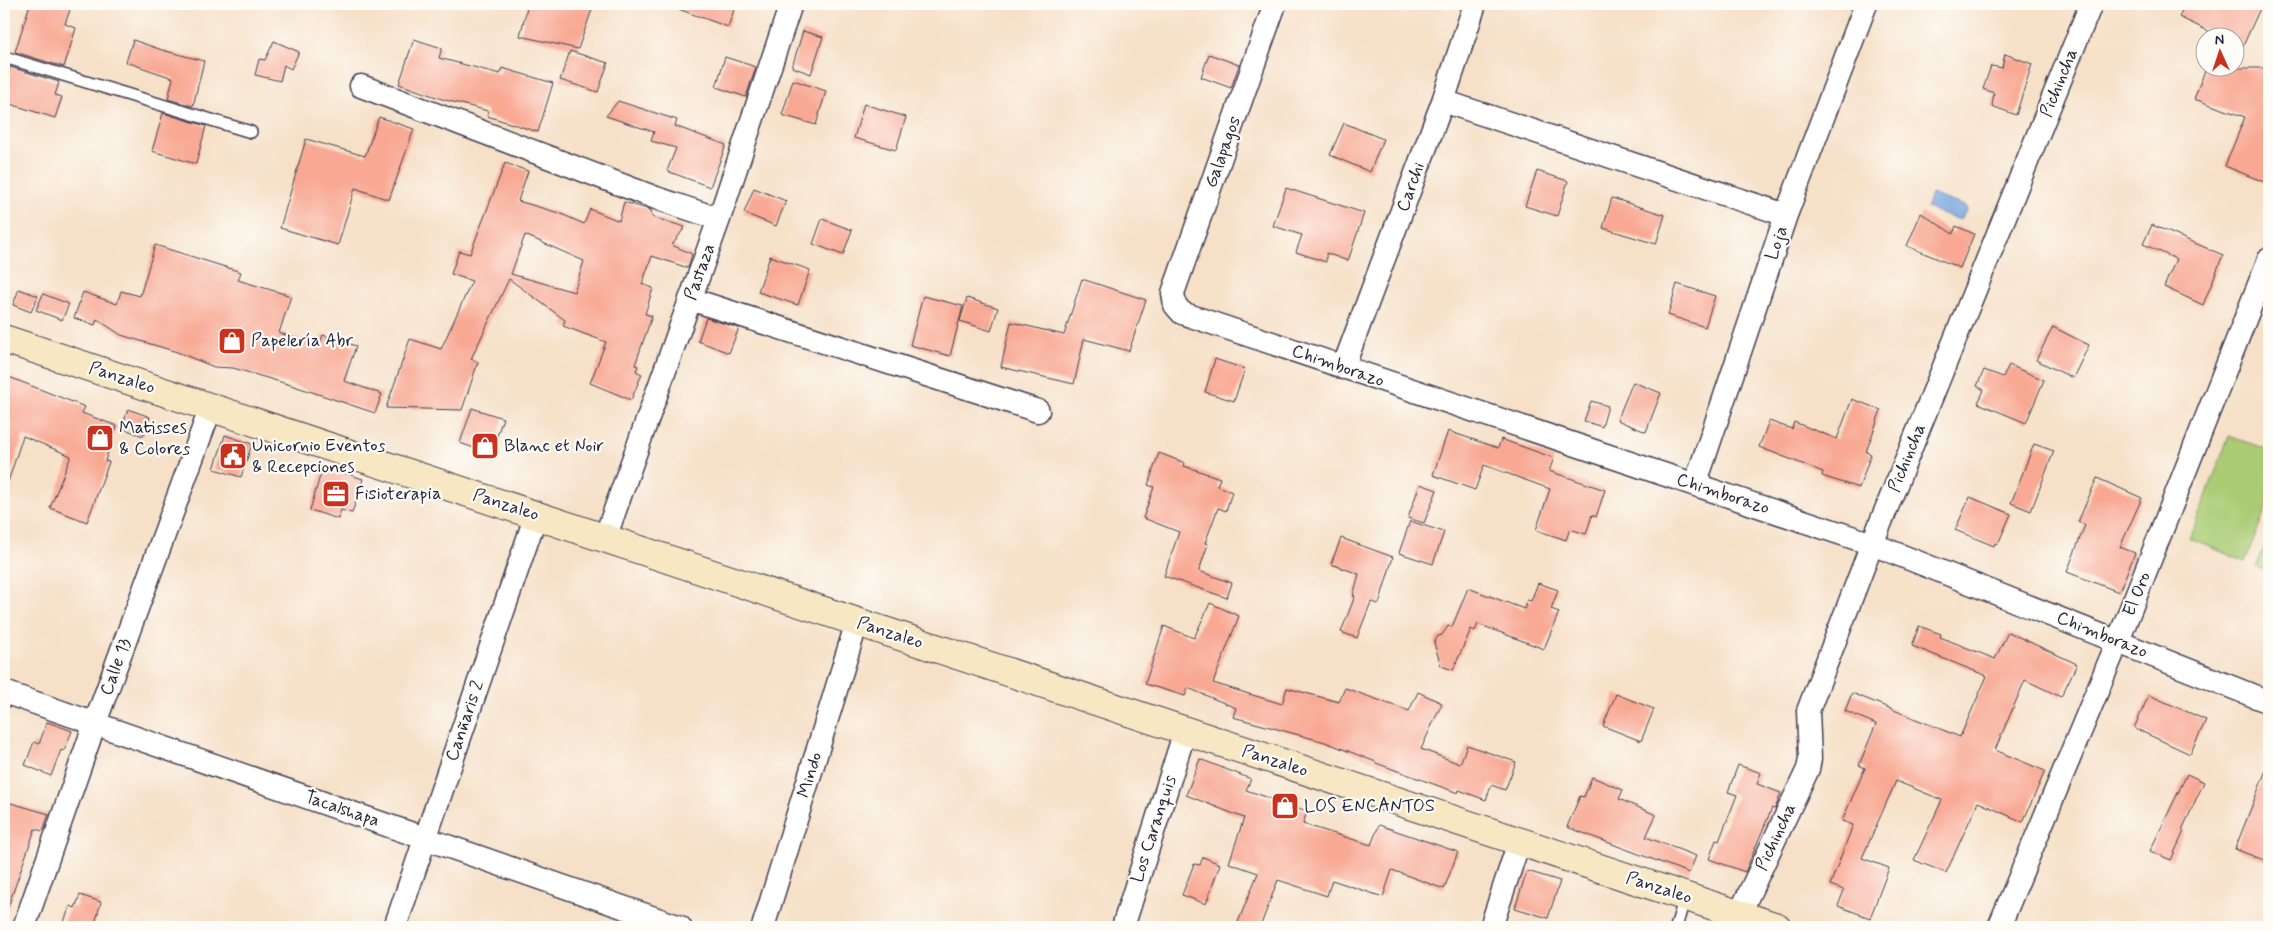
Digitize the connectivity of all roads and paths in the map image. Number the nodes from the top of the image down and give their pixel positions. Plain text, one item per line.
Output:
1 (790, 4) edge
2 (1275, 4) edge
3 (1475, 4) edge
4 (1866, 4) edge
5 (2091, 4) edge
6 (4, 57) edge
7 (361, 86) dead end
8 (1443, 101) junction
9 (250, 132) dead end
10 (1786, 215) junction
11 (718, 219) junction
12 (2269, 259) edge
13 (690, 299) junction
14 (1173, 301) joint
15 (4, 339) edge
16 (1343, 368) junction
17 (211, 408) junction
18 (1038, 411) dead end
19 (1695, 485) junction
20 (536, 515) junction
21 (605, 538) junction
22 (1872, 544) junction
23 (857, 622) junction
24 (2118, 641) junction
25 (4, 692) edge
26 (2269, 702) edge
27 (95, 723) junction
28 (1185, 731) junction
29 (425, 838) junction
30 (1519, 842) junction
31 (1685, 897) junction
32 (1739, 915) junction
33 (24, 927) edge
34 (395, 927) edge
35 (680, 927) edge
36 (763, 927) edge
37 (1123, 927) edge
38 (1492, 927) edge
39 (1676, 927) edge
40 (1777, 927) edge
41 (1999, 927) edge

1 - 11 street, Pastaza
2 - 14 street, Galapagos
3 - 8 street, Carchi
4 - 10 street, Loja
5 - 22 street, Pichincha
6 - 9 lane
7 - 11 street
8 - 10 street
8 - 16 street, Carchi
10 - 19 street, Loja
11 - 13 street, Pastaza
12 - 24 street, El Oro
13 - 18 street
13 - 21 street, Pastaza
14 - 16 street, Chimborazo
15 - 17 street, Panzaleo
16 - 19 street, Chimborazo
17 - 20 street, Panzaleo
17 - 27 street, Calle 13
19 - 22 street, Chimborazo
20 - 21 street, Panzaleo
20 - 29 street, Canñaris 2
21 - 23 street, Panzaleo
22 - 24 street, Chimborazo
22 - 32 street, Pichincha
23 - 28 street, Panzaleo
23 - 36 street, Mindo
24 - 26 street, Chimborazo
24 - 41 street, El Oro
25 - 27 street, Tacalshapa
27 - 29 street, Tacalshapa
27 - 33 street, Calle 13
28 - 30 street, Panzaleo
28 - 37 street, Los Caranquis
29 - 34 street, Canñaris 2
29 - 35 street, Tacalshapa
30 - 31 street, Panzaleo
30 - 38 street
31 - 32 street, Panzaleo
31 - 39 lane
32 - 40 street, Panzaleo

